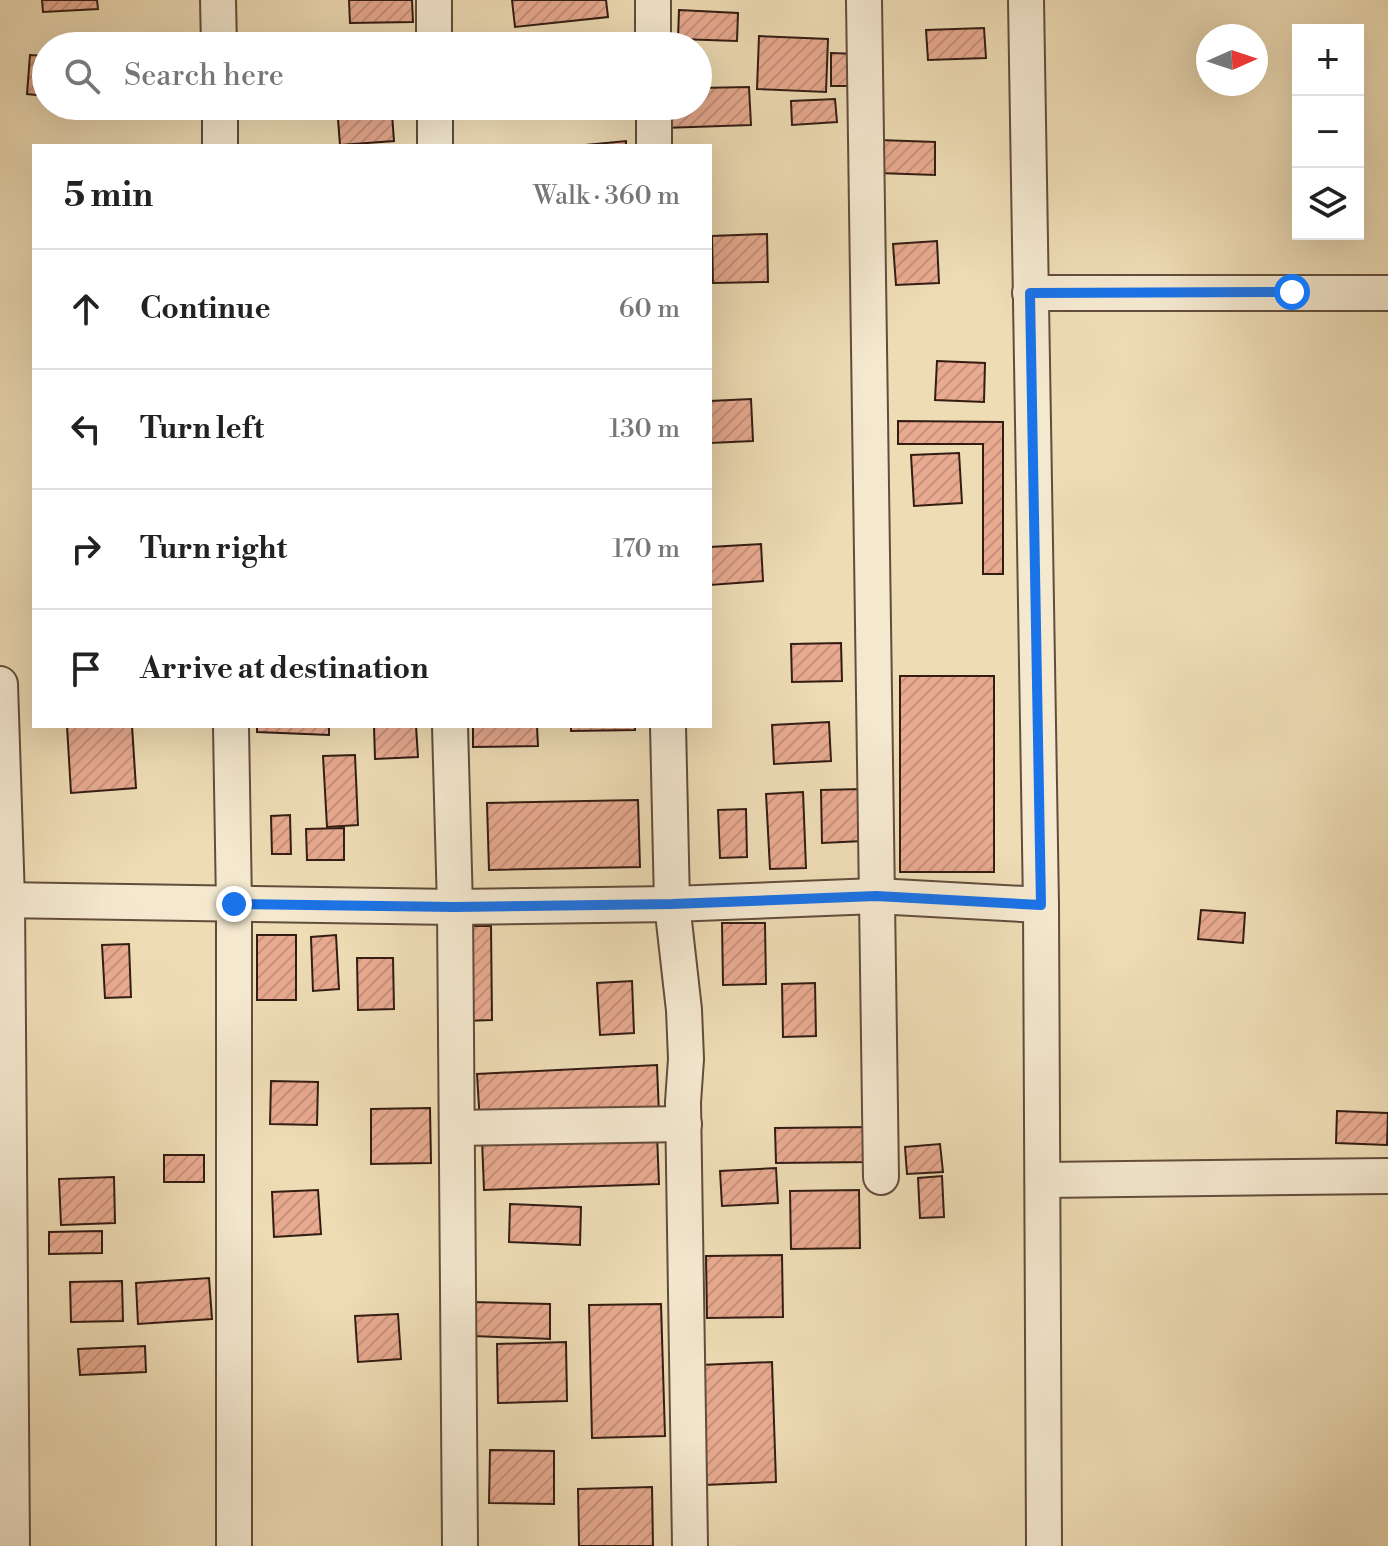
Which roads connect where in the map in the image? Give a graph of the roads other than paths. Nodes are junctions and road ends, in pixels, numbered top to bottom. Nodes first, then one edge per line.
1 (218, 0) edge
2 (434, 0) edge
3 (653, 0) edge
4 (864, 0) edge
5 (1026, 0) edge
6 (219, 32) edge
7 (434, 32) edge
8 (653, 32) edge
9 (220, 120) edge
10 (435, 120) edge
11 (654, 120) edge
12 (220, 144) edge
13 (435, 144) edge
14 (654, 144) edge
15 (1030, 293) junction
16 (1388, 293) edge
17 (0, 684) edge
18 (231, 728) edge
19 (450, 728) edge
20 (668, 728) edge
21 (876, 896) junction
22 (4, 900) edge
23 (234, 904) junction
24 (672, 904) junction
25 (1041, 905) junction
26 (455, 907) junction
27 (684, 1124) junction
28 (457, 1128) junction
29 (1388, 1176) edge
30 (881, 1177) dead end
31 (1043, 1180) junction
32 (12, 1546) edge
33 (234, 1546) edge
34 (460, 1546) edge
35 (690, 1546) edge
36 (1044, 1546) edge

1 - 6 street
2 - 7 street
3 - 8 street
4 - 21 street
5 - 15 street
9 - 12 street
10 - 13 street
11 - 14 street
15 - 16 street
15 - 25 street
17 - 22 street
18 - 23 street
19 - 26 street
20 - 24 street
21 - 24 street
21 - 25 street
21 - 30 street
22 - 23 street
22 - 32 street
23 - 26 street
23 - 33 street
24 - 26 street
24 - 27 street
25 - 31 street
26 - 28 street
27 - 28 street
27 - 35 street
28 - 34 street
29 - 31 street
31 - 36 street

